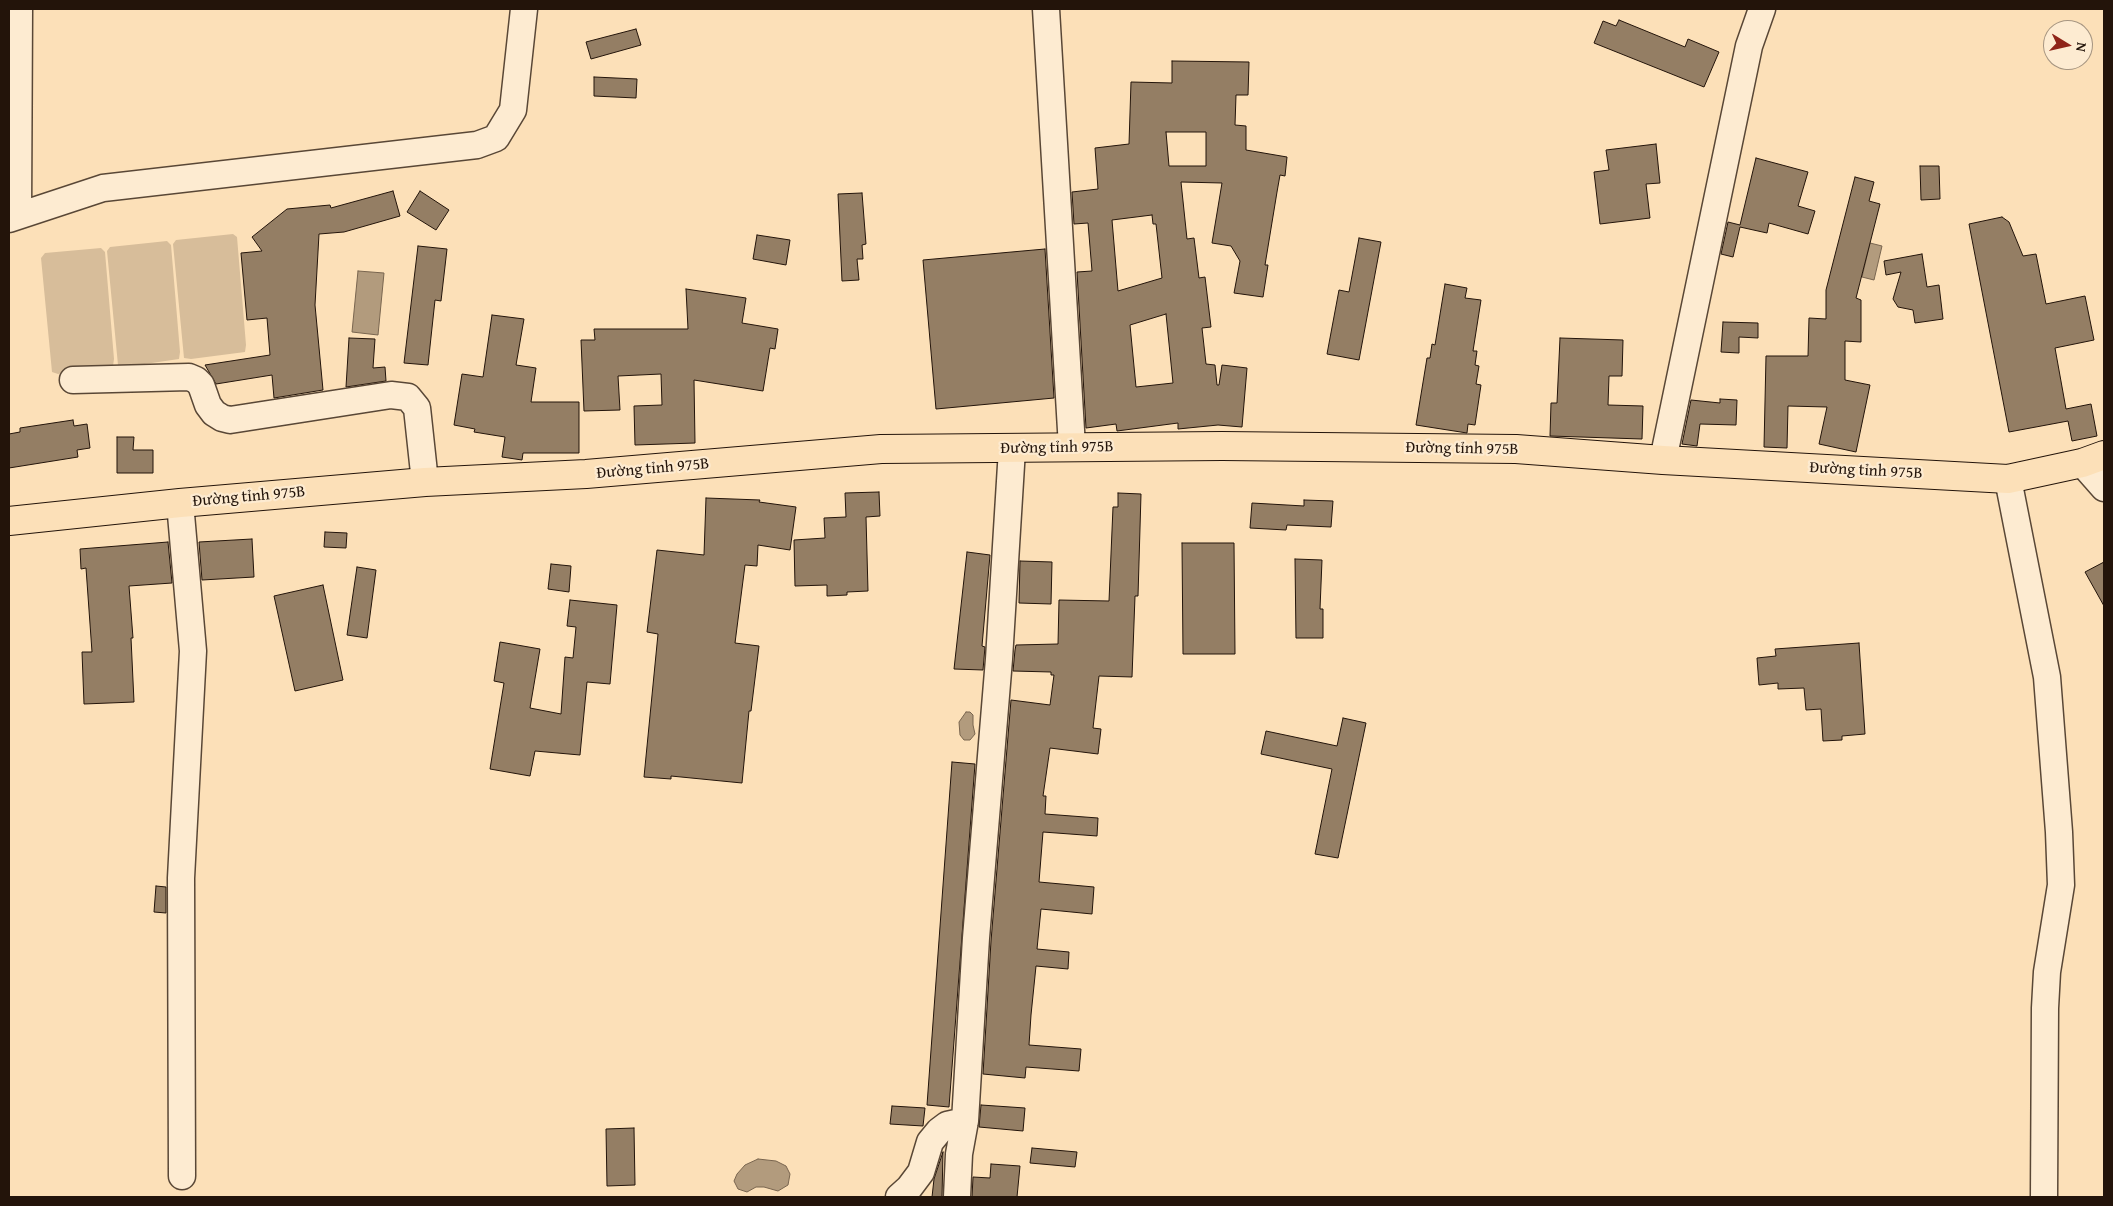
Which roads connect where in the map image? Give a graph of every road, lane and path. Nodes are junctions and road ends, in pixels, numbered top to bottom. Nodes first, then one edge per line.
1 (19, 9) edge
2 (524, 9) edge
3 (1046, 9) edge
4 (1762, 9) edge
5 (13, 218) edge
6 (73, 380) dead end
7 (1072, 447) junction
8 (1012, 449) junction
9 (2093, 459) edge
10 (1663, 460) junction
11 (2008, 479) junction
12 (425, 482) junction
13 (2104, 488) edge
14 (180, 503) junction
15 (9, 521) edge
16 (964, 1121) junction
17 (182, 1176) dead end
18 (899, 1197) edge
19 (957, 1197) edge
20 (2044, 1197) edge

1 - 5 street
2 - 5 street
3 - 7 street
4 - 10 street
6 - 12 street
7 - 8 main road, Đường tỉnh 975B
7 - 10 main road, Đường tỉnh 975B
8 - 12 main road, Đường tỉnh 975B
8 - 16 street
9 - 11 main road, Đường tỉnh 975B
9 - 13 street
10 - 11 main road, Đường tỉnh 975B
11 - 20 street
12 - 14 main road, Đường tỉnh 975B
14 - 15 main road, Đường tỉnh 975B
14 - 17 street
16 - 18 street
16 - 19 street

